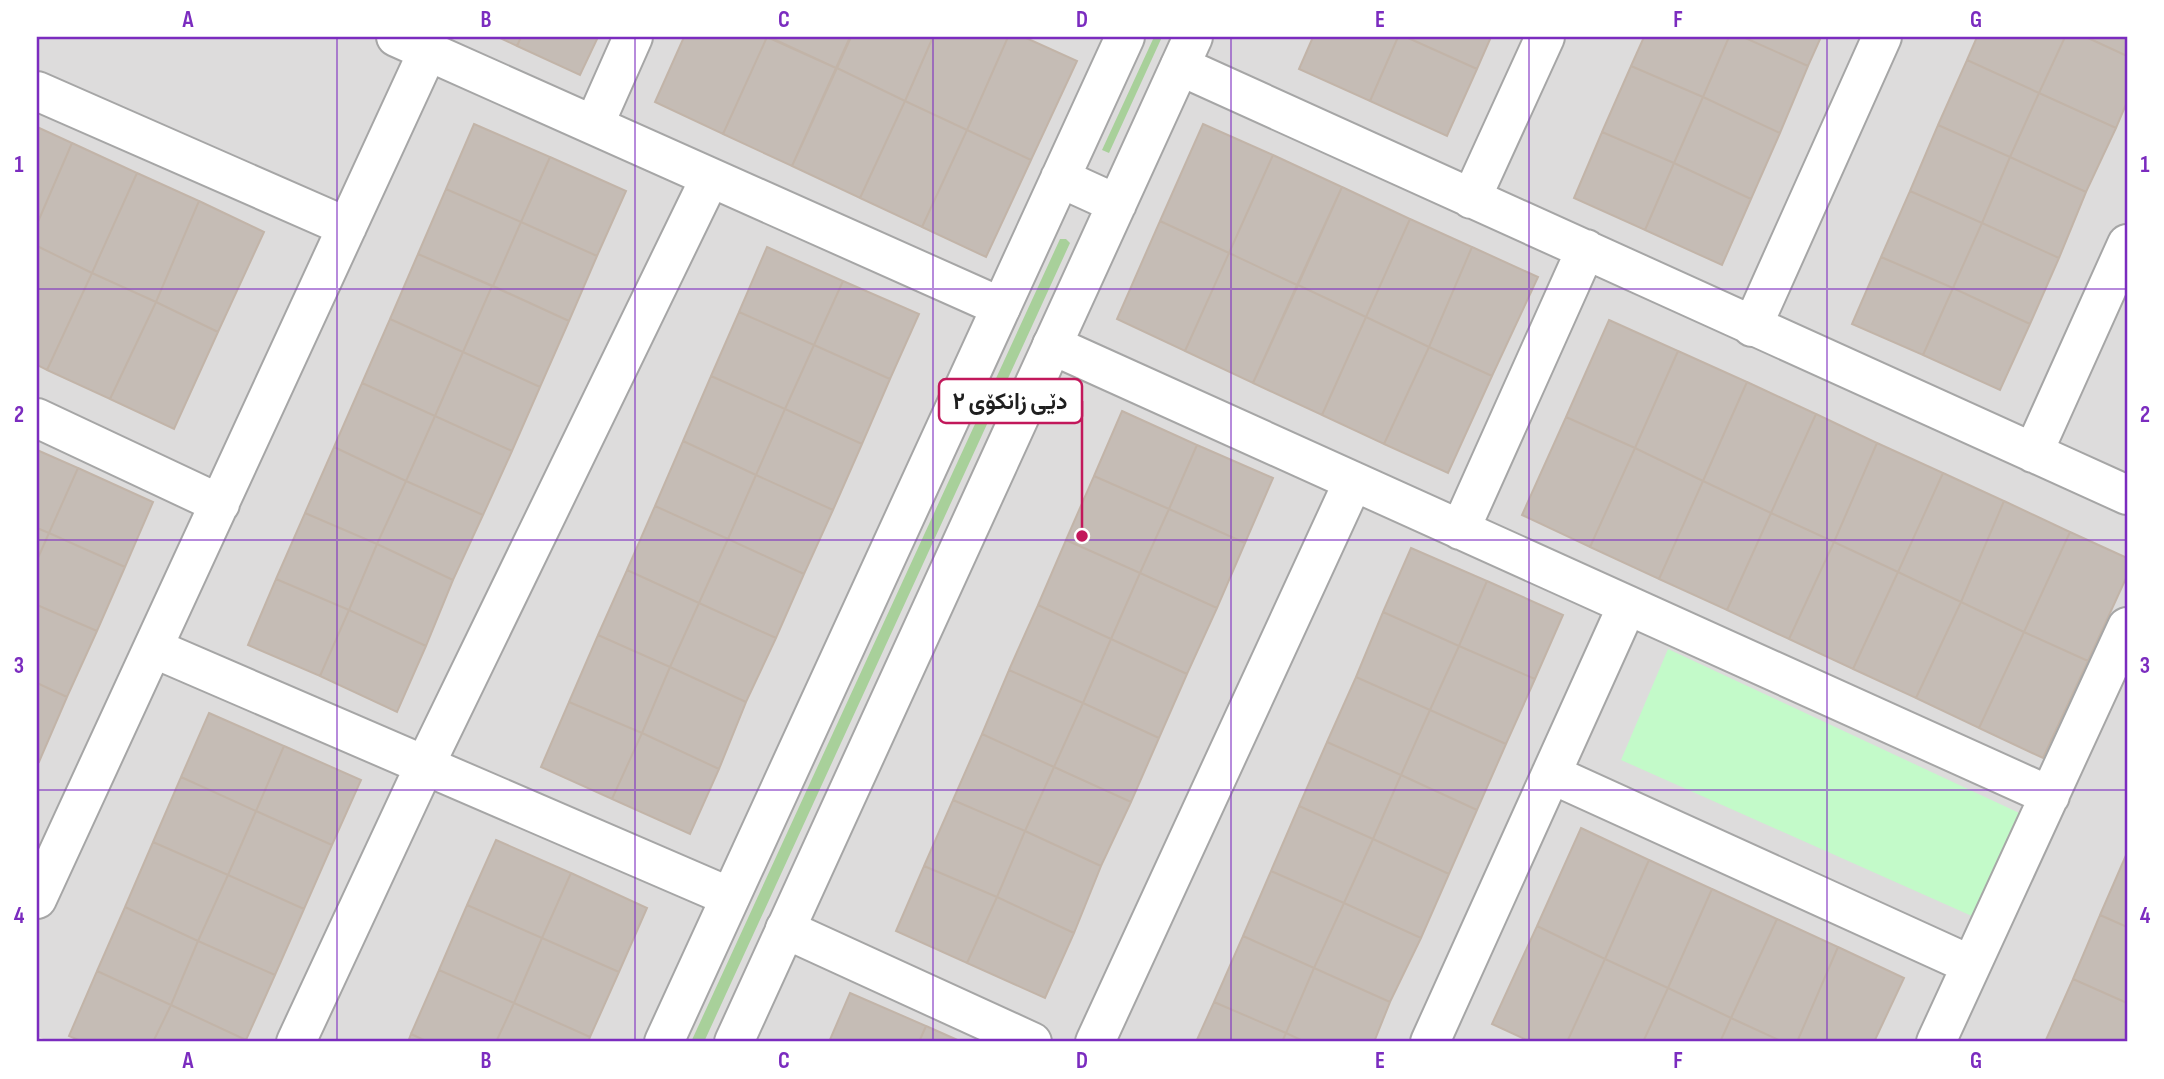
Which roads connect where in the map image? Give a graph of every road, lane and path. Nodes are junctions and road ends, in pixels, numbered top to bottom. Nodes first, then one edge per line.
1 (633, 37) edge
2 (1125, 37) edge
3 (1545, 37) edge
4 (1882, 37) edge
5 (412, 44) edge
6 (1187, 52) edge
7 (37, 91) edge
8 (594, 125) junction
9 (710, 178) junction
10 (1060, 178) junction
11 (1471, 199) junction
12 (1117, 204) junction
13 (347, 227) junction
14 (2127, 244) edge
15 (1586, 249) junction
16 (1001, 307) junction
17 (1752, 327) junction
18 (1052, 345) junction
19 (37, 418) edge
20 (2033, 453) junction
21 (1353, 482) junction
22 (2127, 495) edge
23 (220, 504) junction
24 (1460, 530) junction
25 (1627, 606) junction
26 (2127, 627) edge
27 (153, 648) junction
28 (425, 765) junction
29 (1551, 774) junction
30 (2050, 796) junction
31 (730, 897) junction
32 (37, 899) edge
33 (785, 929) junction
34 (1971, 965) junction
35 (296, 1042) edge
36 (664, 1042) edge
37 (734, 1042) edge
38 (1032, 1042) edge
39 (1095, 1042) edge
40 (1430, 1042) edge
41 (1936, 1042) edge

1 - 8 street
2 - 10 street
3 - 11 street
4 - 17 street
5 - 8 street
5 - 13 street
6 - 11 street
6 - 12 street
7 - 13 street
8 - 9 street
9 - 16 street
9 - 28 street
10 - 12 street
10 - 16 street
11 - 15 street
12 - 18 street
13 - 23 street
14 - 20 street
15 - 17 street
15 - 24 street
16 - 31 street
17 - 20 street
18 - 21 street
18 - 33 street
19 - 23 street
20 - 22 street
21 - 24 street
21 - 39 street
23 - 27 street
24 - 25 street
25 - 29 street
25 - 30 street
26 - 30 street
27 - 28 street
27 - 32 street
28 - 31 street
28 - 35 street
29 - 34 street
29 - 40 street
30 - 34 street
31 - 36 street
33 - 37 street
33 - 38 street
34 - 41 street

